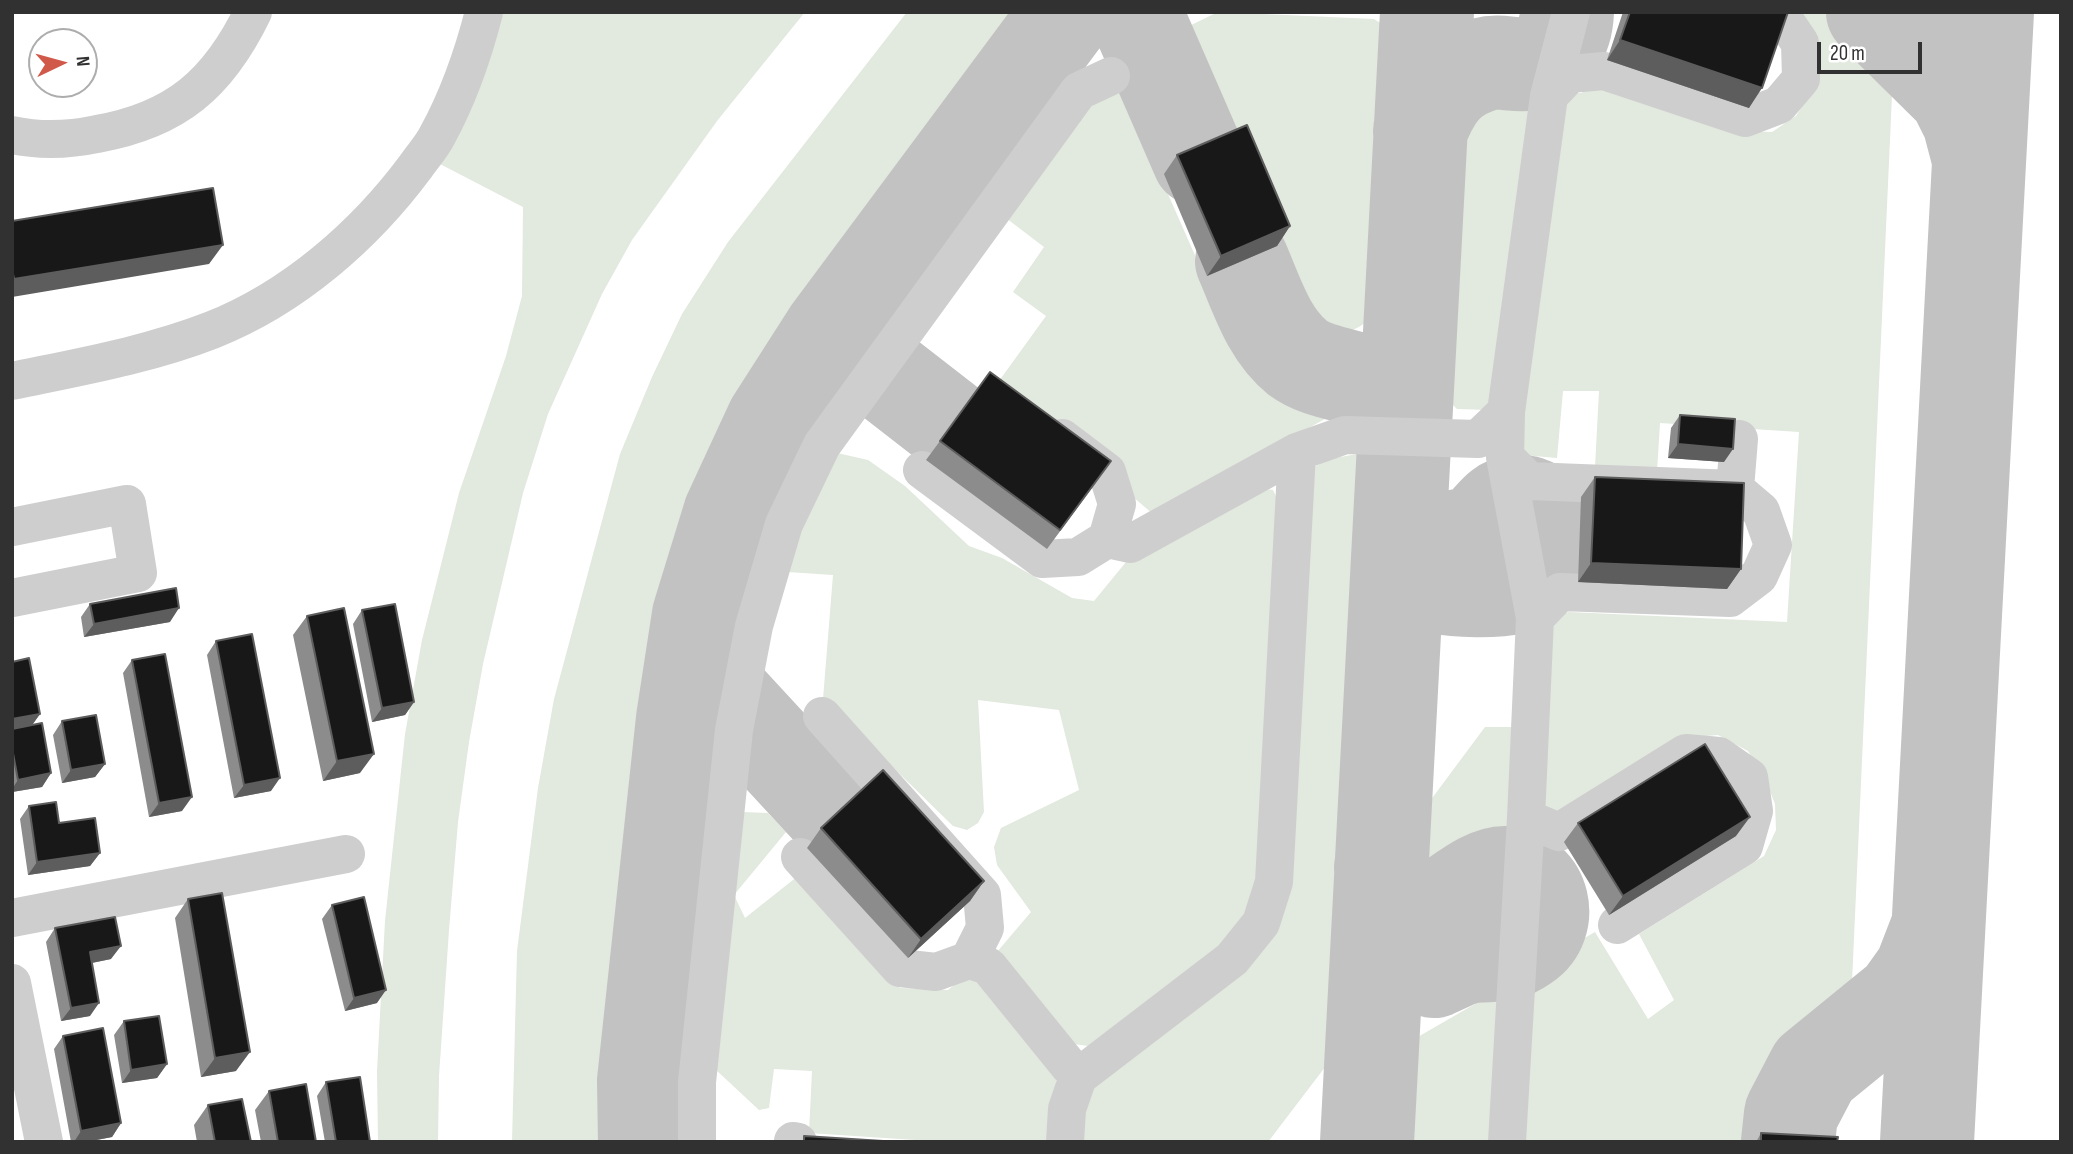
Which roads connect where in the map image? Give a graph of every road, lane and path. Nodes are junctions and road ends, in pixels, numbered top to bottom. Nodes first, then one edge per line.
1 (254, 12) edge
2 (272, 12) edge
3 (484, 12) edge
4 (1571, 12) edge
5 (1772, 12) edge
6 (1111, 76) dead end
7 (211, 78) junction
8 (1549, 96) junction
9 (12, 135) edge
10 (12, 381) edge
11 (1506, 412) junction
12 (1031, 415) edge
13 (1739, 439) dead end
14 (1297, 452) junction
15 (1506, 457) junction
16 (922, 470) dead end
17 (1735, 489) junction
18 (12, 527) edge
19 (1107, 539) junction
20 (12, 598) edge
21 (1535, 618) junction
22 (822, 716) dead end
23 (1526, 818) junction
24 (346, 854) dead end
25 (800, 857) dead end
26 (12, 918) edge
27 (1617, 925) dead end
28 (969, 960) junction
29 (12, 983) edge
30 (1078, 1077) junction
31 (44, 1142) edge
32 (697, 1142) edge
33 (1065, 1142) edge
34 (1507, 1142) edge

1 - 7 lane
2 - 7 lane
3 - 10 lane
4 - 8 lane
5 - 8 lane
6 - 32 lane
7 - 9 lane
8 - 11 lane
11 - 14 lane
11 - 15 lane
12 - 19 lane
13 - 17 lane
14 - 19 lane
14 - 30 lane
15 - 17 lane
15 - 21 lane
16 - 19 lane
17 - 21 lane
18 - 20 lane
21 - 23 lane
22 - 28 lane
23 - 27 lane
23 - 34 lane
24 - 26 lane
25 - 28 lane
28 - 30 lane
29 - 31 lane
30 - 33 lane

